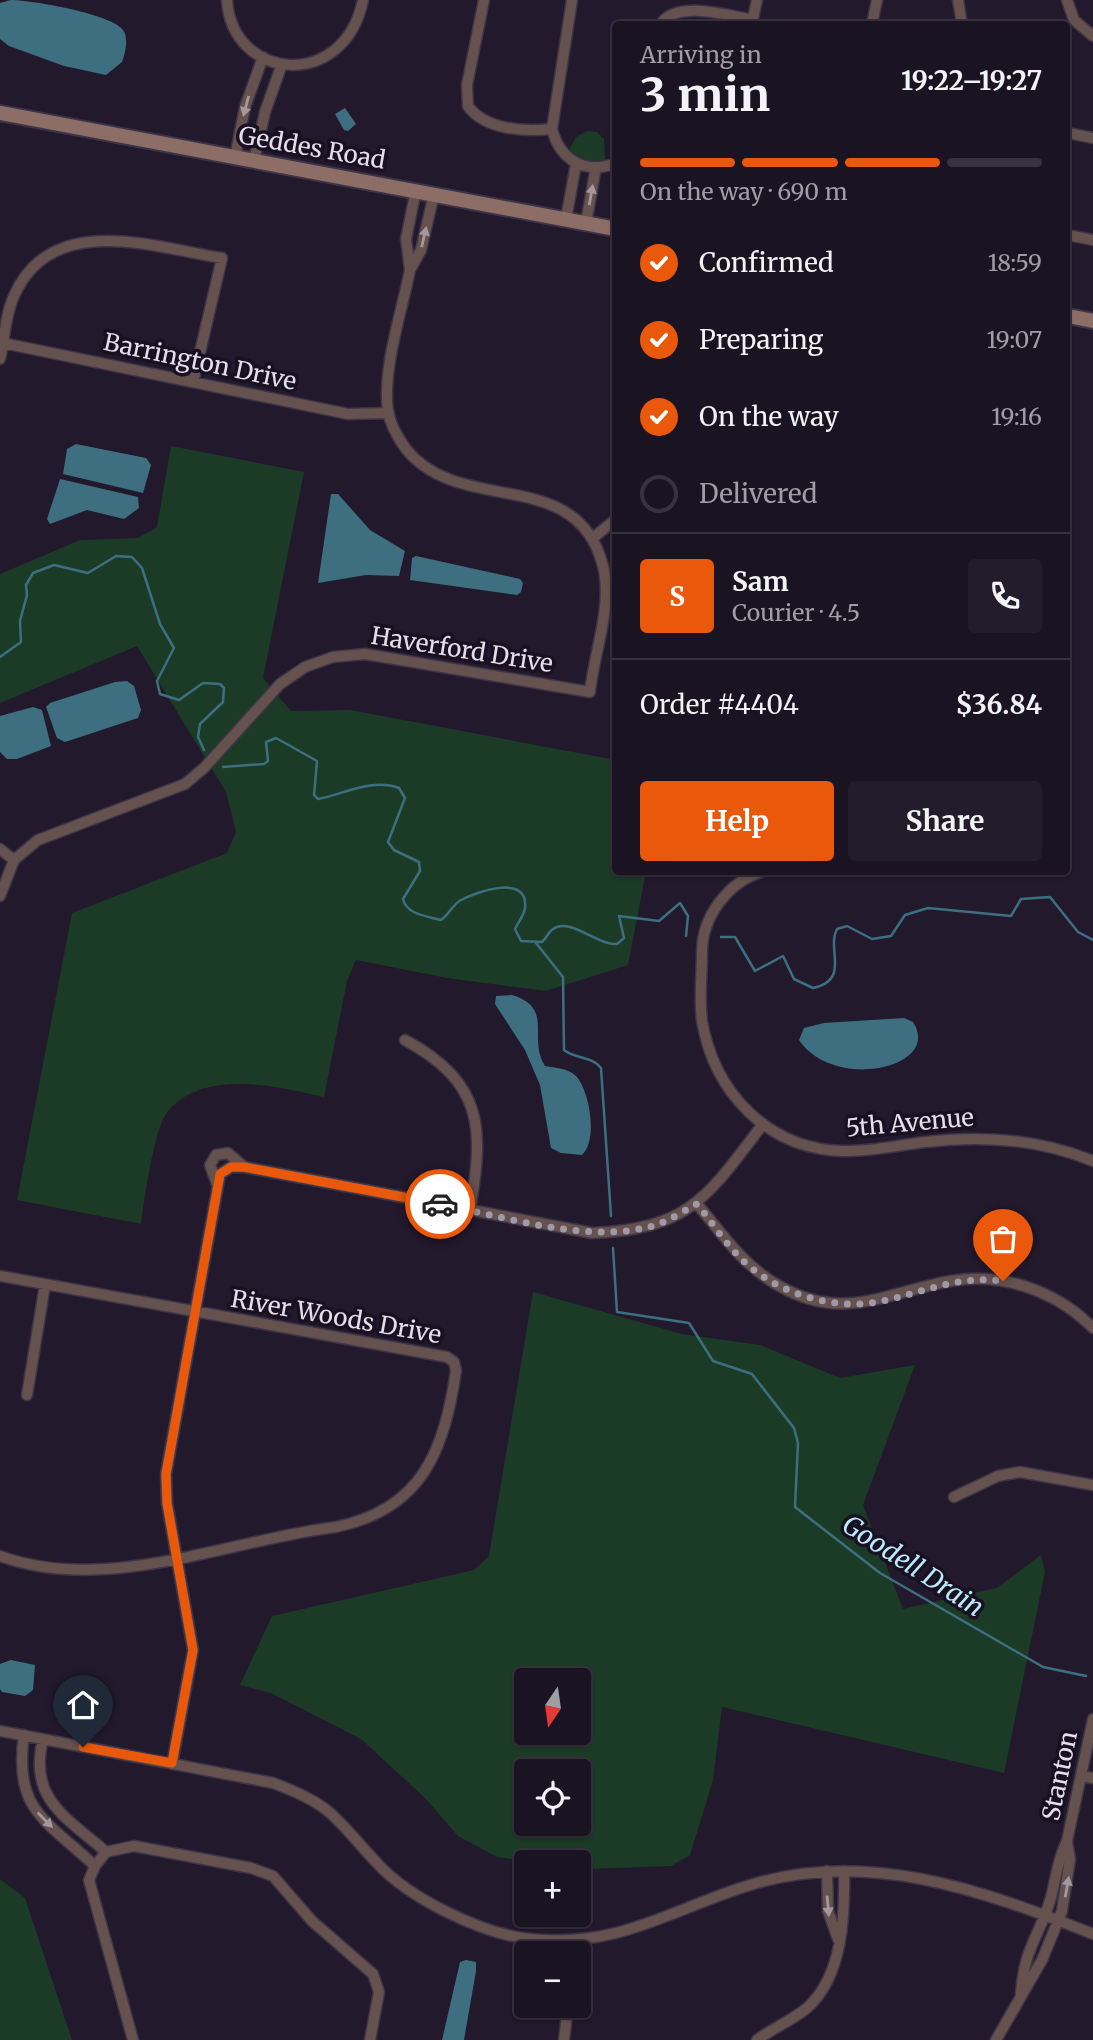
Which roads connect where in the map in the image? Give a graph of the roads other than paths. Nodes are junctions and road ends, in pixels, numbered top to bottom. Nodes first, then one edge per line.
1 (227, 0) edge
2 (363, 0) edge
3 (484, 0) edge
4 (572, 0) edge
5 (757, 0) edge
6 (877, 0) edge
7 (958, 0) edge
8 (1067, 0) edge
9 (664, 21) edge
10 (747, 21) edge
11 (752, 21) edge
12 (873, 21) edge
13 (962, 21) edge
14 (1093, 36) edge
15 (262, 57) junction
16 (278, 63) junction
17 (0, 114) edge
18 (552, 129) junction
19 (1070, 133) edge
20 (1093, 138) edge
21 (235, 157) junction
22 (254, 161) junction
23 (576, 164) junction
24 (612, 164) edge
25 (592, 167) junction
26 (416, 190) junction
27 (434, 194) junction
28 (566, 219) junction
29 (586, 223) junction
30 (612, 228) edge
31 (1070, 235) edge
32 (1093, 240) edge
33 (410, 270) junction
34 (1070, 316) edge
35 (1093, 321) edge
36 (3, 343) junction
37 (0, 359) edge
38 (193, 382) junction
39 (389, 413) junction
40 (612, 522) edge
41 (593, 538) junction
42 (0, 849) edge
43 (14, 860) junction
44 (742, 875) edge
45 (0, 896) edge
46 (405, 1040) dead end
47 (763, 1124) junction
48 (1093, 1161) edge
49 (244, 1167) junction
50 (217, 1186) junction
51 (697, 1204) junction
52 (470, 1210) junction
53 (0, 1276) edge
54 (45, 1285) junction
55 (194, 1313) junction
56 (1093, 1328) edge
57 (27, 1395) dead end
58 (1093, 1485) edge
59 (954, 1497) dead end
60 (0, 1556) edge
61 (178, 1557) junction
62 (1093, 1719) edge
63 (0, 1731) edge
64 (24, 1735) junction
65 (43, 1739) junction
66 (172, 1763) junction
67 (1088, 1777) edge
68 (40, 1782) junction
69 (23, 1787) junction
70 (84, 1833) junction
71 (1067, 1841) junction
72 (74, 1846) junction
73 (106, 1852) junction
74 (95, 1866) junction
75 (827, 1871) junction
76 (844, 1871) junction
77 (1043, 1916) junction
78 (1057, 1922) junction
79 (1093, 1934) edge
80 (838, 1939) junction
81 (569, 1940) joint
82 (1021, 1994) junction
83 (567, 2018) edge
84 (133, 2040) edge
85 (370, 2040) edge
86 (564, 2040) edge
87 (757, 2040) edge
88 (996, 2040) edge

1 - 15 street
2 - 16 street
3 - 18 street
4 - 18 street
5 - 11 street
6 - 12 street
7 - 13 street
8 - 14 street
9 - 10 street
15 - 16 street
15 -> 21 street
16 - 22 street
17 - 21 main road, Geddes Road
18 - 23 street
19 - 20 street
21 - 22 main road, Geddes Road
22 - 26 main road, Geddes Road
23 - 25 street
23 - 28 street
24 - 25 street
29 -> 25 street
26 - 27 main road, Geddes Road
26 - 33 street
27 - 28 main road, Geddes Road
33 -> 27 street
28 - 29 main road, Geddes Road
29 - 30 main road, Geddes Road
31 - 32 street
33 - 39 street
34 - 35 main road
36 - 37 street
36 - 38 street, Barrington Drive
36 - 38 street
38 - 39 street, Barrington Drive
39 - 41 street
40 - 41 street
41 - 43 street, Haverford Drive
42 - 43 street
43 - 45 street
44 - 47 street, 5th Avenue
46 - 52 street
47 - 48 street, 5th Avenue
47 - 51 street
49 - 50 street
49 - 50 street
49 - 52 street
50 - 55 street
51 - 52 street
51 - 56 street
53 - 54 street, River Woods Drive
54 - 55 street, River Woods Drive
54 - 57 street
55 - 61 street
55 - 61 street, River Woods Drive
58 - 59 street
60 - 61 street
61 - 66 street
62 - 67 street, Stanton
63 - 64 street
64 - 65 street
64 - 69 street
65 - 66 street
65 - 68 street
66 - 81 street
67 - 71 street, Stanton
68 - 69 street
68 - 70 street
69 -> 72 street
70 - 72 street
70 - 73 street
71 - 77 street
78 -> 71 street
72 - 74 street
73 - 74 street
73 - 85 street
74 - 84 street
75 - 76 street
75 -> 80 street
75 - 81 street
76 - 77 street
76 - 80 street
77 - 78 street
77 - 82 street
78 - 79 street
78 - 82 street
80 - 87 street
82 - 88 street
83 - 86 street

